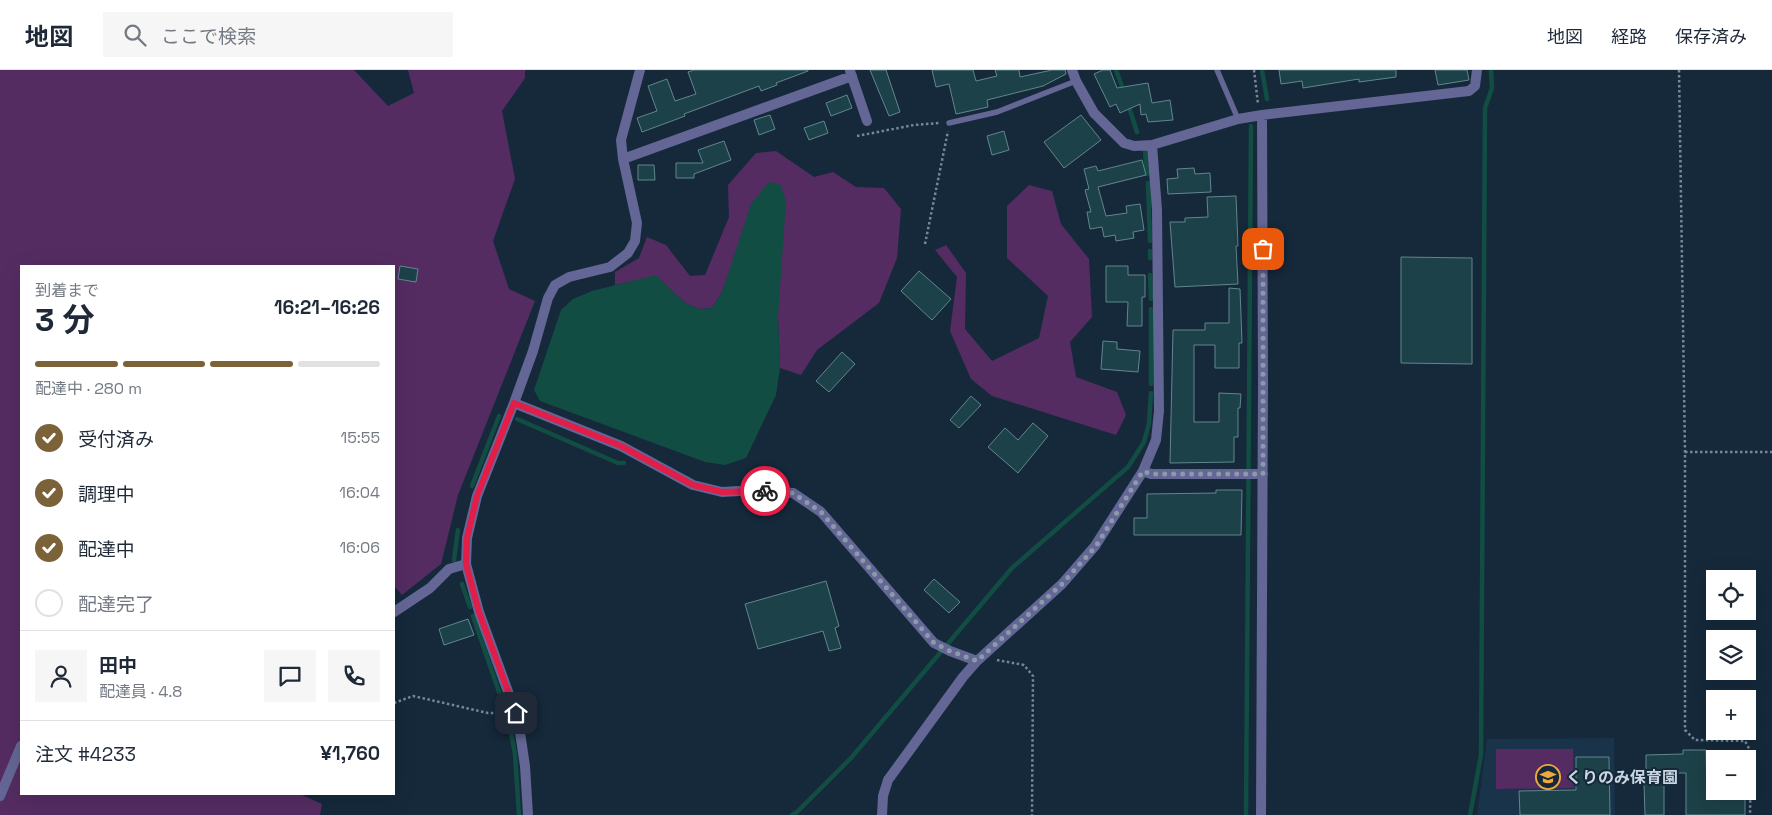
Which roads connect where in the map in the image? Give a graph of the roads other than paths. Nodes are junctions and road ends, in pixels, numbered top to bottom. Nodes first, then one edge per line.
1 (641, 70) edge
2 (1072, 70) edge
3 (1218, 70) edge
4 (1477, 70) edge
5 (851, 73) edge
6 (1076, 80) junction
7 (1262, 115) junction
8 (1238, 119) junction
9 (867, 121) dead end
10 (949, 123) road end
11 (1152, 145) junction
12 (623, 159) junction
13 (514, 403) junction
14 (1143, 471) junction
15 (1263, 474) junction
16 (466, 564) junction
17 (395, 611) edge
18 (977, 661) junction
19 (20, 748) edge
20 (0, 796) edge
21 (528, 815) edge
22 (882, 815) edge
23 (1261, 815) edge

1 - 12 street
2 - 6 street
3 - 8 lane
4 - 7 street
5 - 9 street
5 - 12 street
6 - 10 lane
6 - 11 street
7 - 8 street
7 - 15 street
8 - 11 street
11 - 14 street
12 - 13 street
13 - 16 street
13 - 18 street
14 - 15 street
14 - 18 street
15 - 23 street
16 - 17 street
16 - 21 street
18 - 22 street
19 - 20 street

